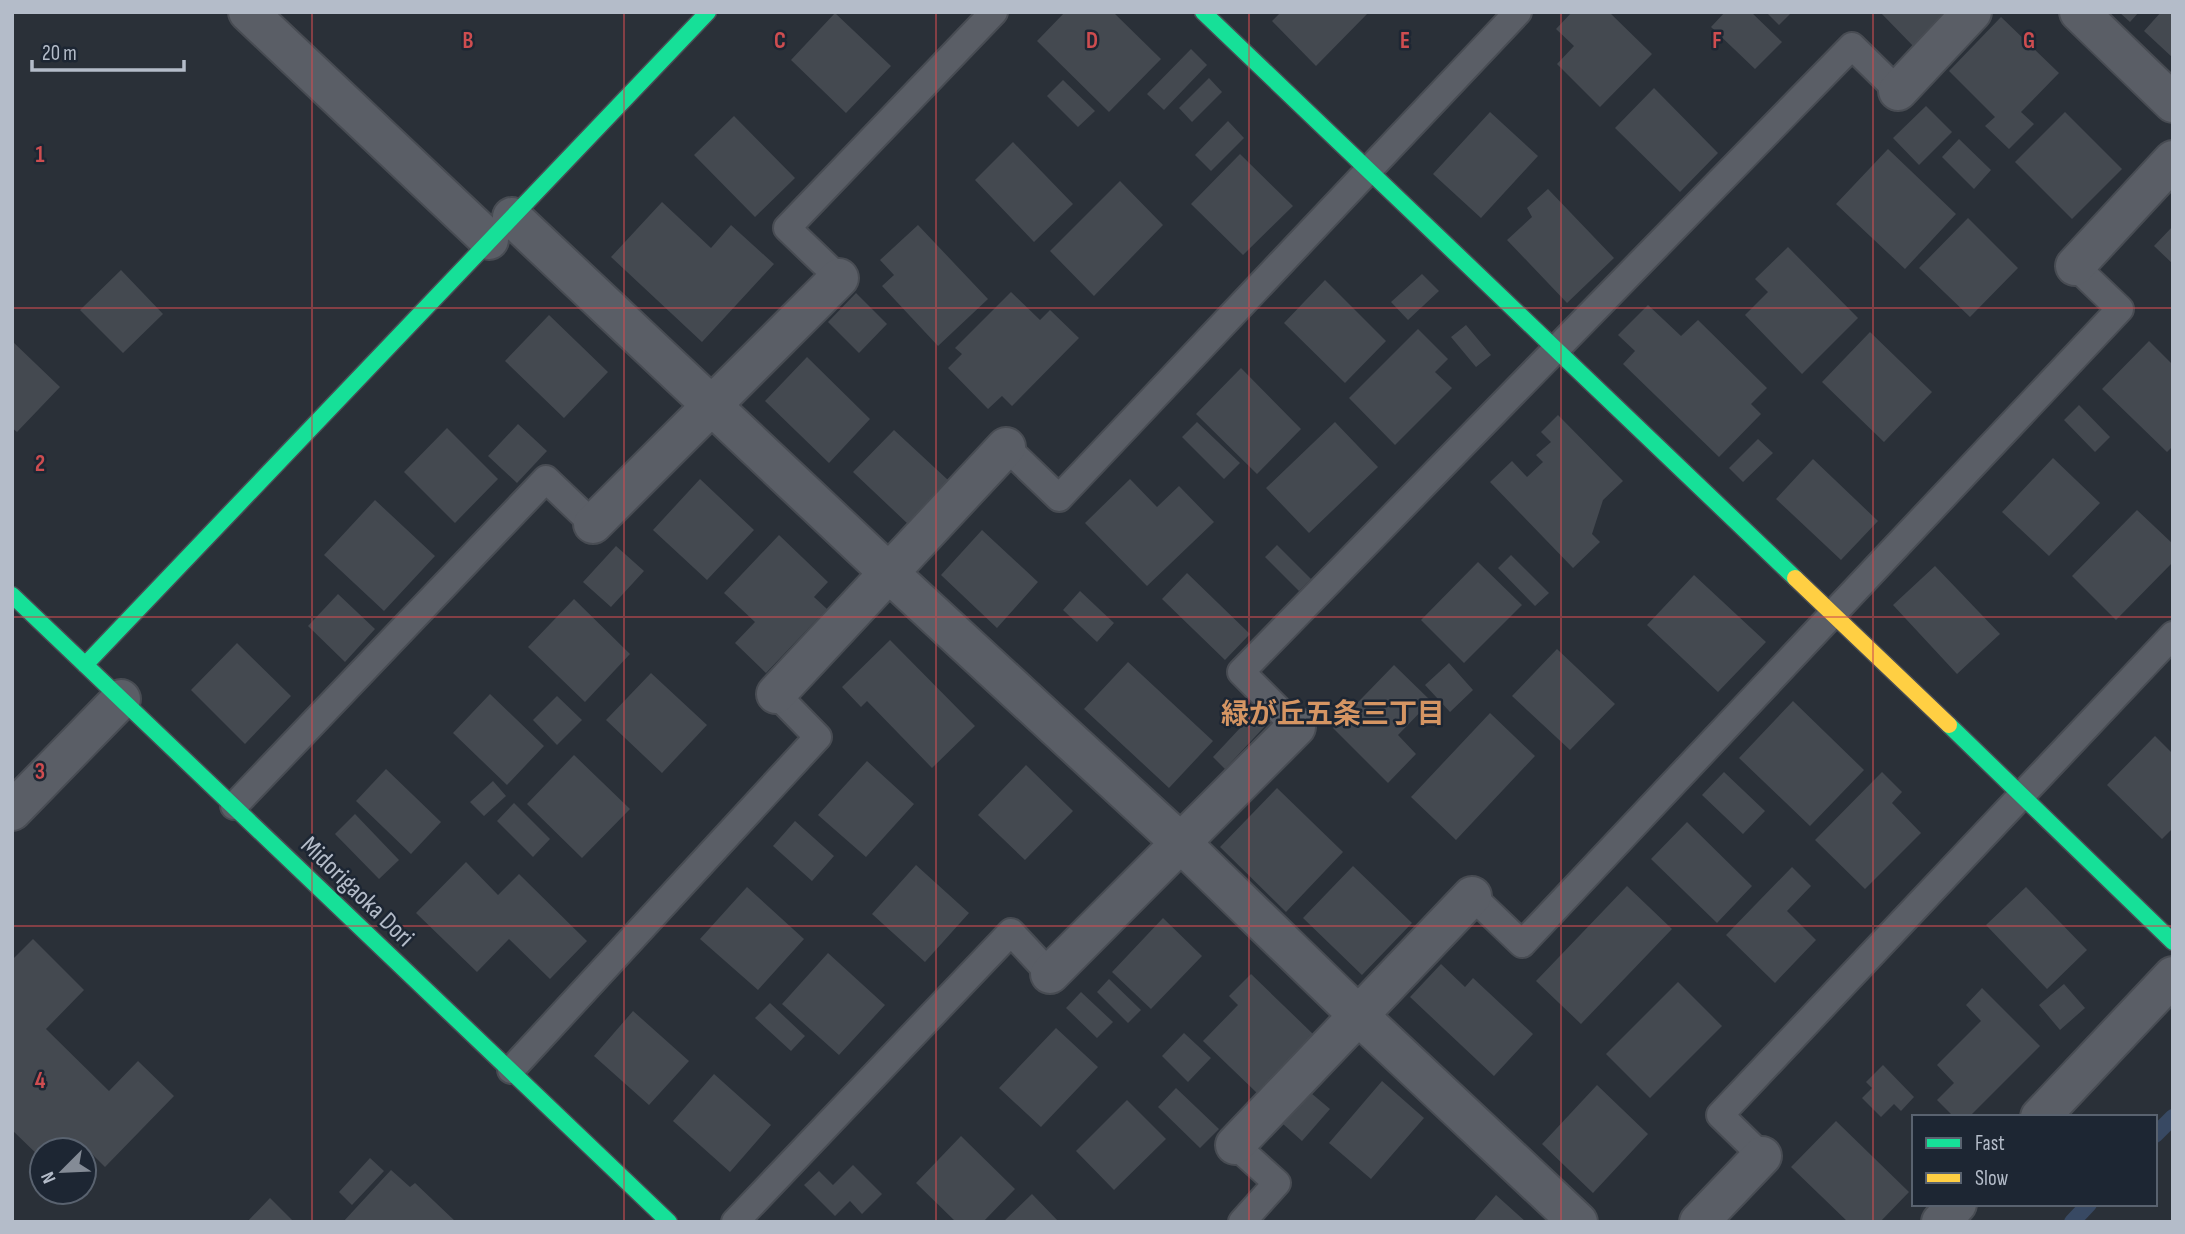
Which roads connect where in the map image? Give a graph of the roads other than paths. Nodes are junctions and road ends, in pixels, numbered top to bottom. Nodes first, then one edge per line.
1 (248, 12) edge
2 (708, 12) edge
3 (994, 12) edge
4 (1203, 12) edge
5 (1518, 12) edge
6 (1972, 12) edge
7 (2079, 12) edge
8 (1898, 91) joint
9 (2173, 103) edge
10 (2173, 160) edge
11 (1369, 169) junction
12 (500, 229) junction
13 (2075, 266) joint
14 (839, 278) joint
15 (1556, 349) junction
16 (712, 406) junction
17 (1006, 447) joint
18 (593, 524) joint
19 (889, 573) junction
20 (12, 595) edge
21 (1833, 615) junction
22 (2173, 635) edge
23 (85, 664) junction
24 (776, 694) joint
25 (121, 699) junction
26 (1296, 727) joint
27 (2022, 795) junction
28 (234, 806) junction
29 (12, 811) edge
30 (1181, 843) junction
31 (1472, 896) joint
32 (2173, 942) edge
33 (1051, 974) joint
34 (2173, 976) edge
35 (1358, 1015) junction
36 (511, 1070) junction
37 (2042, 1115) edge
38 (1235, 1145) joint
39 (1762, 1156) joint
40 (1955, 1206) edge
41 (670, 1222) edge
42 (735, 1222) edge
43 (1242, 1222) edge
44 (1578, 1222) edge
45 (1699, 1222) edge
46 (1941, 1222) edge

1 - 12 street
2 - 12 street
3 - 14 lane
4 - 11 street
5 - 11 lane
6 - 8 street
7 - 9 street
8 - 15 lane
10 - 13 street
11 - 15 street
11 - 17 lane
12 - 16 street
12 - 23 street
13 - 21 lane
14 - 16 street
15 - 21 street
15 - 26 lane
16 - 18 street
16 - 19 street
17 - 19 street
18 - 28 lane
19 - 24 street
19 - 30 street
20 - 23 street, Midorigaoka Dori
21 - 27 street
21 - 31 lane
22 - 27 lane
23 - 25 street, Midorigaoka Dori
24 - 36 lane
25 - 28 street, Midorigaoka Dori
25 - 29 street
26 - 30 street
27 - 32 street
27 - 39 lane
28 - 36 street, Midorigaoka Dori
30 - 33 street
30 - 35 street
31 - 35 street
33 - 42 lane
34 - 37 street
35 - 38 street
35 - 44 street
36 - 41 street, Midorigaoka Dori
38 - 43 lane
39 - 45 street
40 - 46 street

